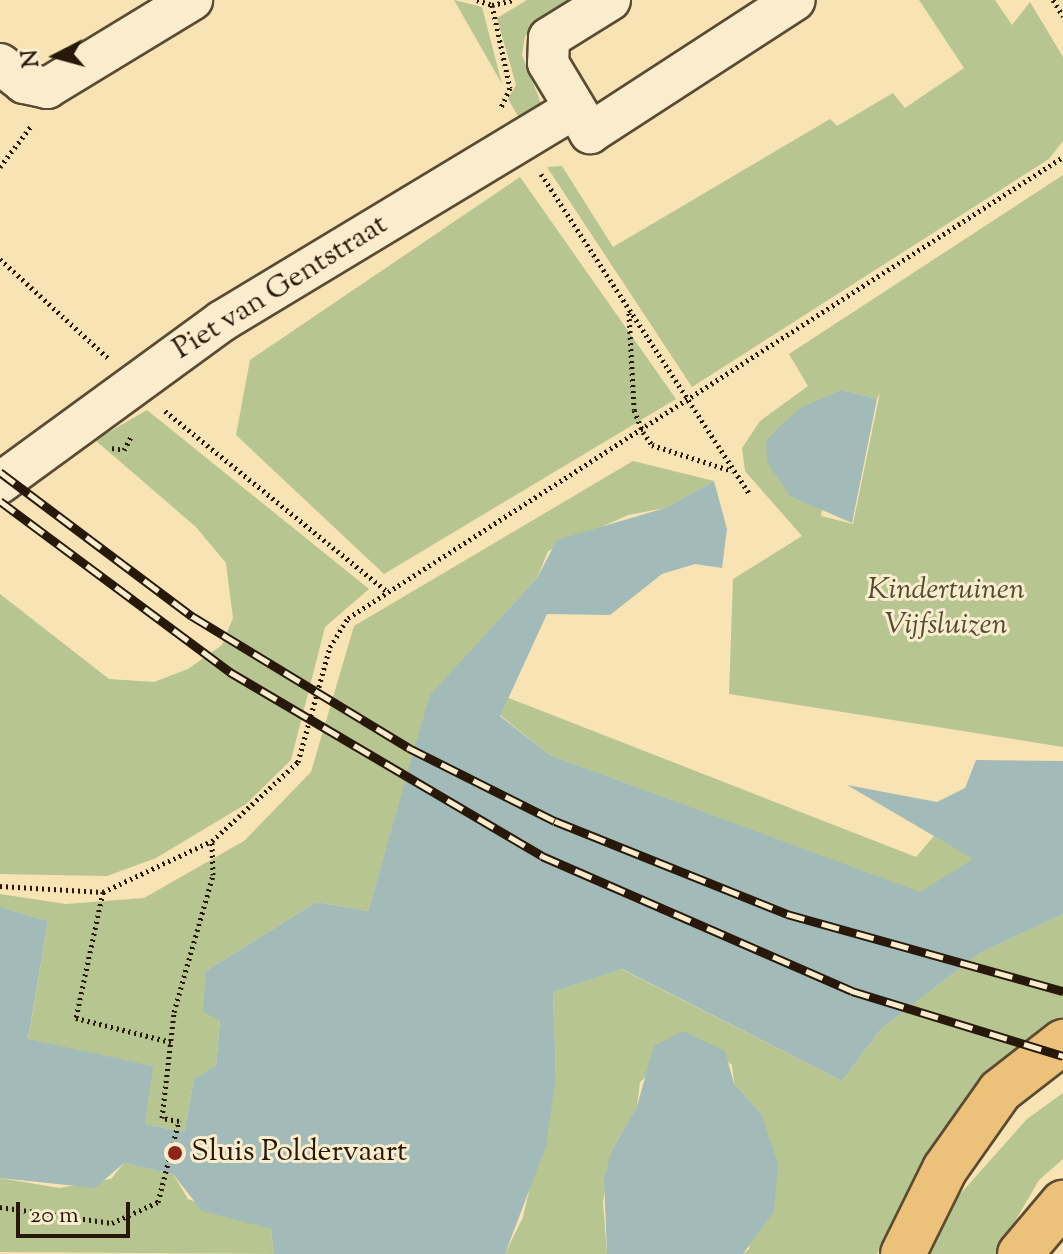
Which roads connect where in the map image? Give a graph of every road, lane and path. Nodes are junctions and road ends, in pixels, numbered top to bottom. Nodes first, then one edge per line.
1 (192, 0) edge
2 (477, 0) edge
3 (514, 0) edge
4 (610, 0) edge
5 (795, 0) edge
6 (1053, 0) edge
7 (492, 5) junction
8 (1063, 16) edge
9 (0, 64) edge
10 (47, 88) junction
11 (573, 109) junction
12 (520, 142) junction
13 (1063, 157) edge
14 (0, 167) edge
15 (0, 259) edge
16 (629, 312) junction
17 (133, 382) junction
18 (690, 402) junction
19 (643, 432) junction
20 (734, 472) junction
21 (0, 483) edge
22 (750, 495) dead end
23 (388, 592) junction
24 (212, 841) junction
25 (0, 886) edge
26 (103, 892) junction
27 (171, 1042) junction
28 (1063, 1042) edge
29 (1063, 1203) edge
30 (0, 1207) edge
31 (903, 1254) edge
32 (1020, 1254) edge

1 - 10 street
2 - 7 path
3 - 7 path
4 - 11 street
5 - 11 street
6 - 8 path
7 - 12 path
9 - 10 street
10 - 14 path
11 - 12 street, Piet van Gentstraat
12 - 16 path
12 - 17 street, Piet van Gentstraat
13 - 18 path
15 - 17 path
16 - 18 path
16 - 19 path
17 - 21 street, Piet van Gentstraat
17 - 23 path
18 - 19 path
18 - 20 path
19 - 20 path
19 - 23 path
20 - 22 path
23 - 24 path
24 - 26 path
24 - 27 path
25 - 26 path
26 - 27 path
27 - 30 path
28 - 31 highway
29 - 32 highway

